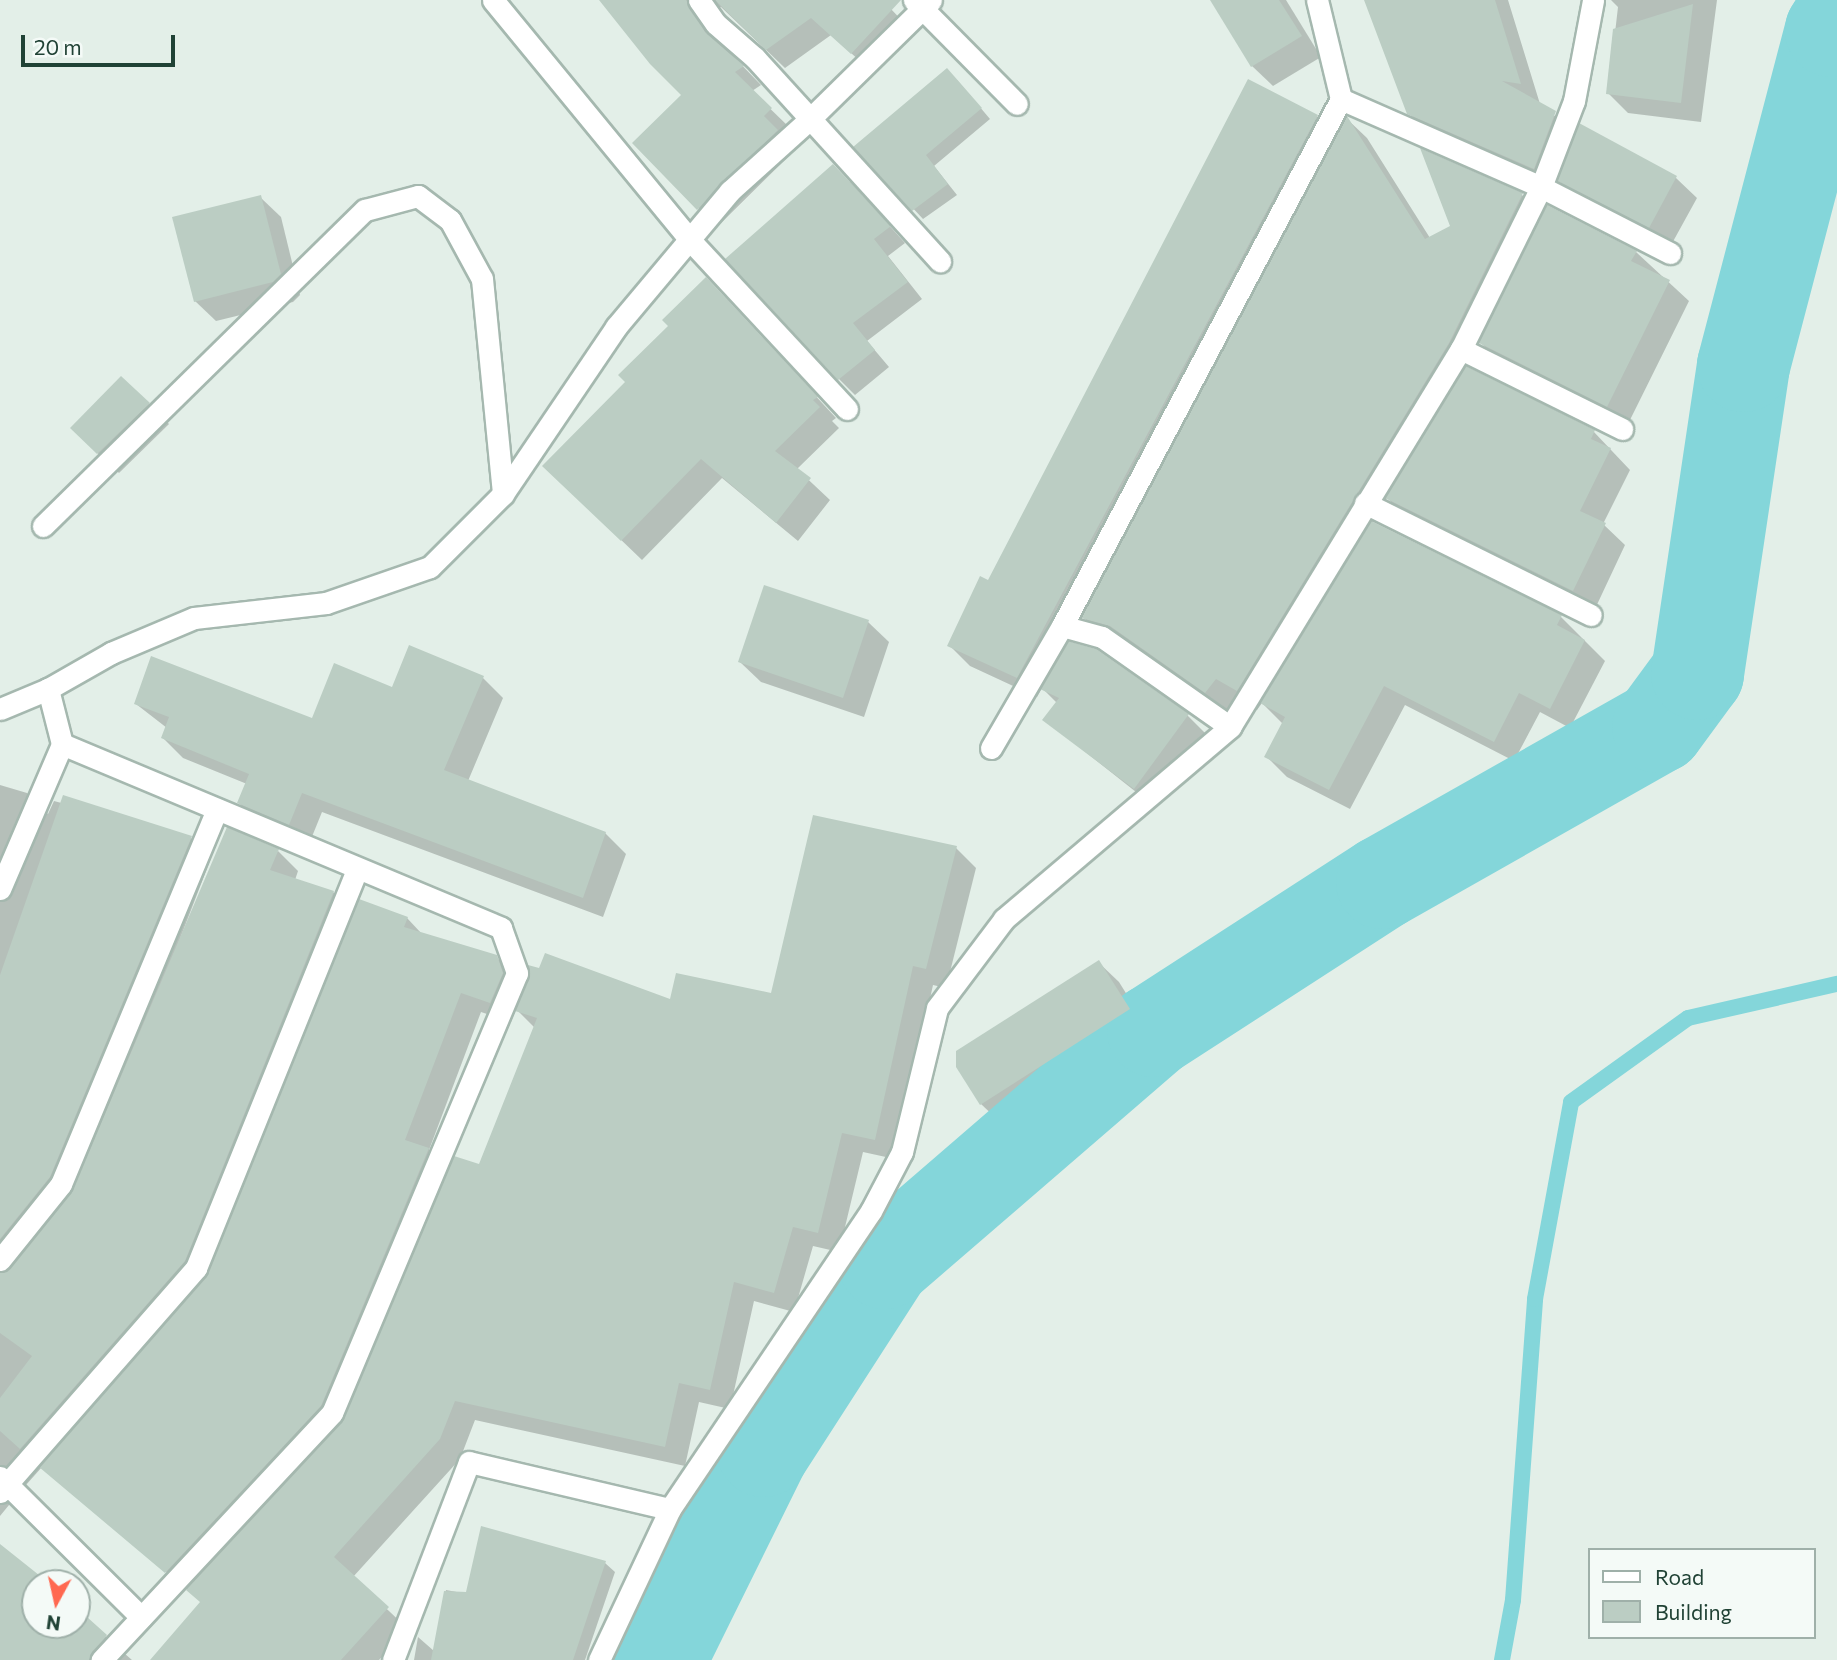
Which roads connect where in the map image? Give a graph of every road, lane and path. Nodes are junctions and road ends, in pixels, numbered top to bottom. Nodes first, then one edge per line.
1 (493, 0) edge
2 (699, 0) edge
3 (1317, 0) edge
4 (1593, 0) edge
5 (922, 3) edge
6 (1341, 99) junction
7 (1017, 104) dead end
8 (811, 118) junction
9 (1541, 187) junction
10 (689, 239) junction
11 (1670, 253) dead end
12 (940, 261) dead end
13 (1461, 349) junction
14 (847, 409) dead end
15 (1622, 429) dead end
16 (503, 494) junction
17 (1365, 503) junction
18 (43, 526) dead end
19 (1591, 615) dead end
20 (1062, 626) junction
21 (48, 689) junction
22 (0, 709) edge
23 (1230, 727) junction
24 (62, 744) junction
25 (991, 748) dead end
26 (217, 809) junction
27 (356, 869) junction
28 (0, 889) edge
29 (0, 1260) edge
30 (3, 1484) edge
31 (670, 1509) junction
32 (141, 1617) junction
33 (102, 1660) edge
34 (394, 1660) edge
35 (599, 1660) edge

1 - 10 street
2 - 8 street
3 - 6 street
4 - 9 street
5 - 7 street
5 - 8 street
6 - 9 street
6 - 20 street
8 - 10 street
8 - 12 street
9 - 11 street
9 - 13 street
10 - 14 street
10 - 16 street
13 - 15 street
13 - 17 street
16 - 18 street
16 - 21 street
17 - 19 street
17 - 23 street
20 - 23 street
20 - 25 street
21 - 22 street
21 - 24 street
23 - 31 street
24 - 26 street
24 - 28 street
26 - 27 street
26 - 29 street
27 - 30 street
27 - 32 street
30 - 32 street
31 - 34 street
31 - 35 street
32 - 33 street

